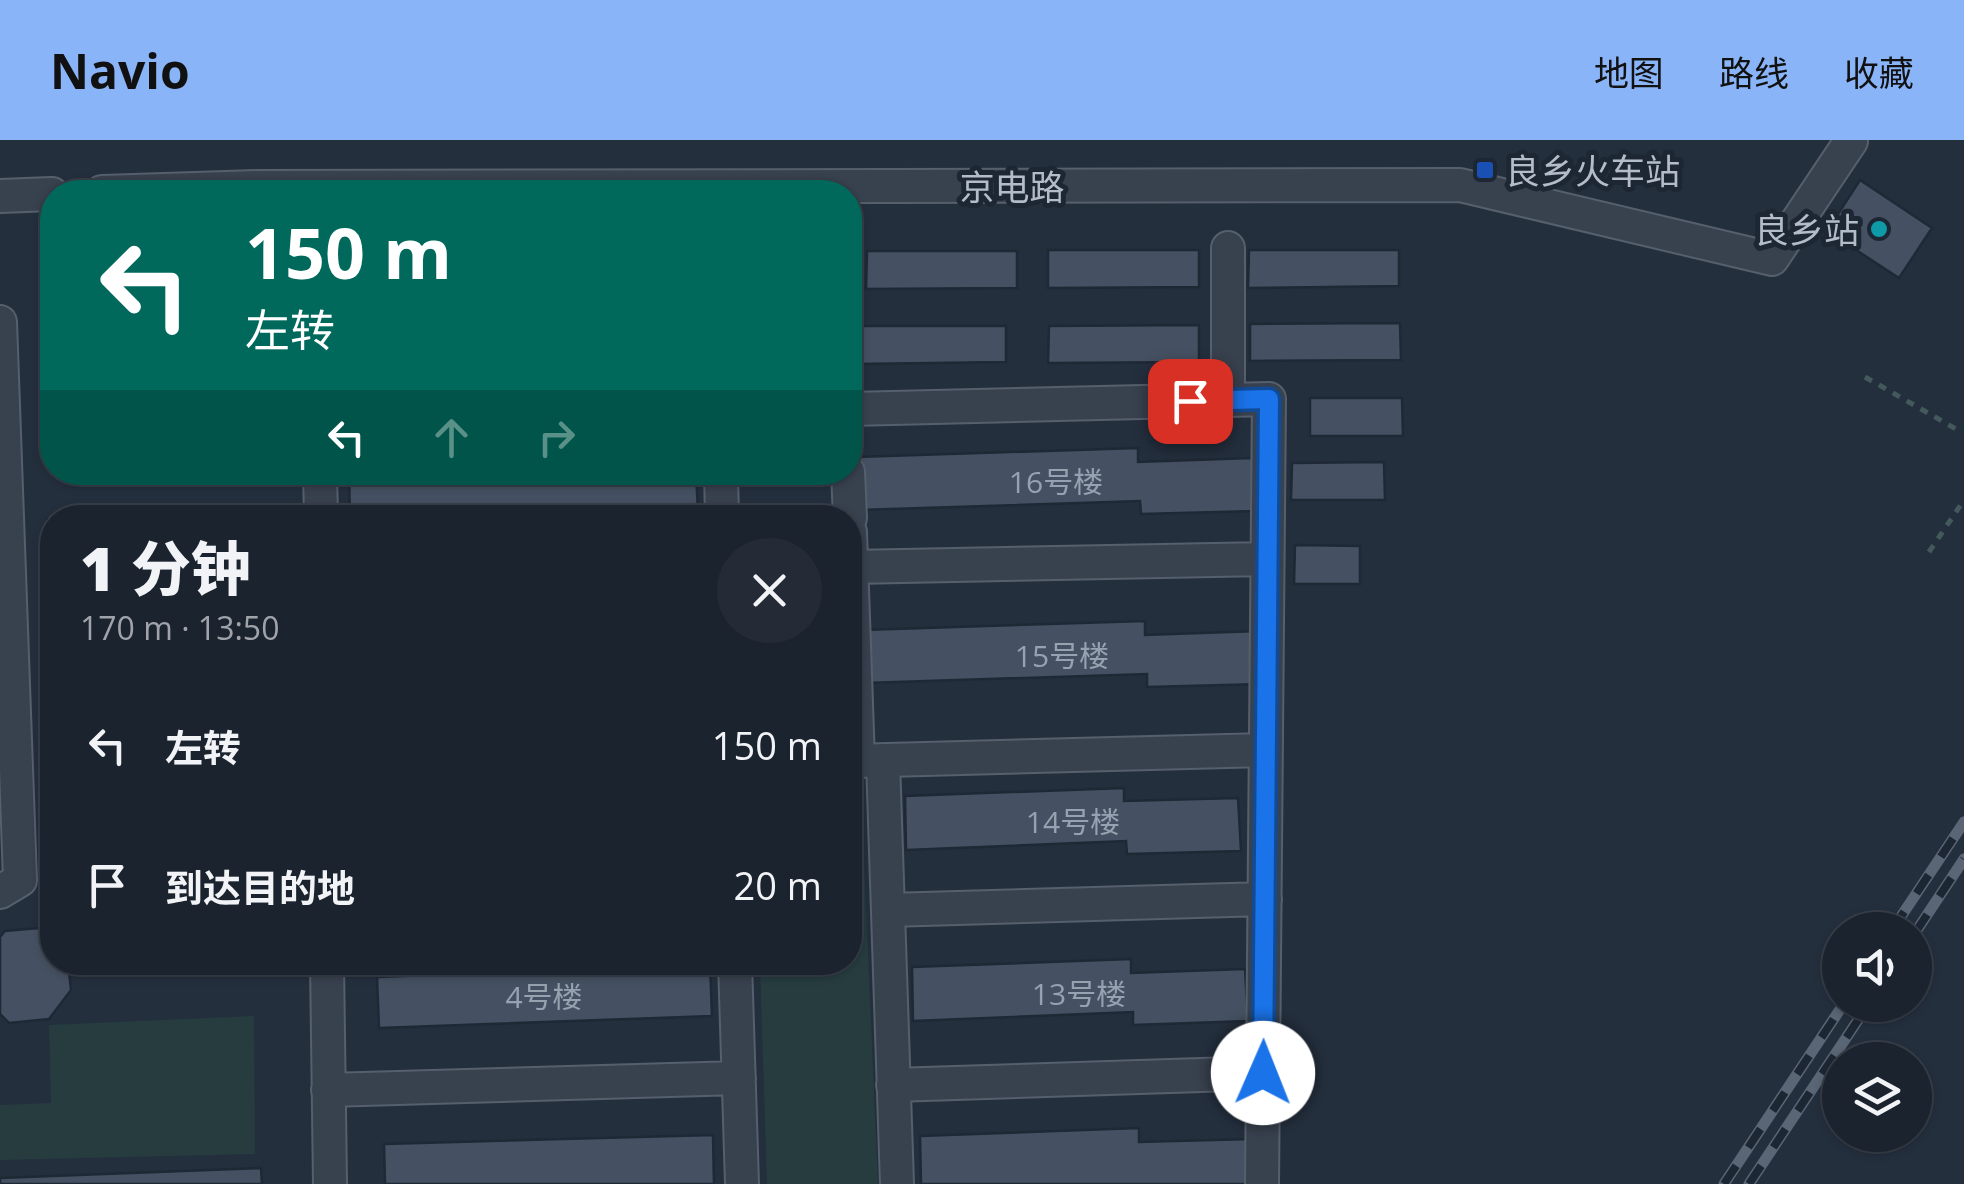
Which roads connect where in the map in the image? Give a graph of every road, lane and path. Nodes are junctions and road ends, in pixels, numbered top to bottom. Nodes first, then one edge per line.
1 (1851, 140) edge
2 (862, 188) edge
3 (40, 194) edge
4 (0, 196) edge
5 (1228, 248) dead end
6 (0, 322) edge
7 (1865, 378) dead end
8 (1228, 400) junction
9 (862, 409) edge
10 (1956, 429) dead end
11 (1964, 500) edge
12 (1929, 552) dead end
13 (1267, 559) junction
14 (862, 567) edge
15 (862, 731) edge
16 (1266, 750) junction
17 (864, 761) edge
18 (0, 892) edge
19 (1265, 899) junction
20 (888, 910) junction
21 (326, 975) edge
22 (735, 975) edge
23 (1263, 1073) junction
24 (739, 1078) junction
25 (894, 1084) junction
26 (328, 1090) junction
27 (330, 1184) edge
28 (742, 1184) edge
29 (897, 1184) edge
30 (1262, 1184) edge

1 - 2 street, 京电路
3 - 4 street
5 - 8 street
6 - 18 street
7 - 10 path
8 - 9 street
8 - 13 street
11 - 12 path
13 - 14 street
13 - 16 street
15 - 17 street
16 - 17 street
16 - 19 street
17 - 20 street
19 - 20 street
19 - 23 street
20 - 25 street
21 - 26 street
22 - 24 street
23 - 25 street
23 - 30 street
24 - 26 street
24 - 28 street
25 - 29 street
26 - 27 street

